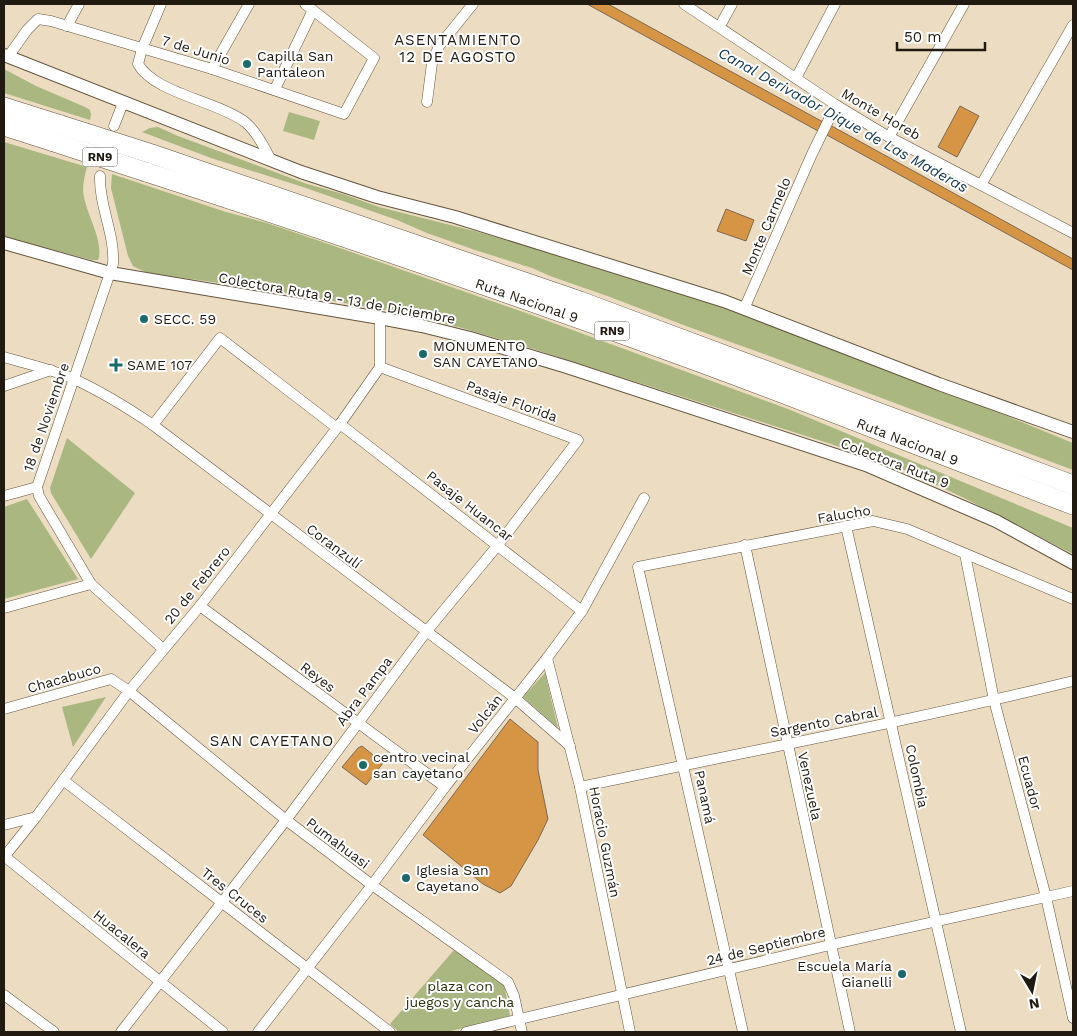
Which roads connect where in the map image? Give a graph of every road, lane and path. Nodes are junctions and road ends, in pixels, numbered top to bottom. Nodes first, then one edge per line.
1 (79, 4) edge
2 (160, 4) edge
3 (249, 4) edge
4 (474, 4) edge
5 (684, 4) edge
6 (732, 4) edge
7 (835, 4) edge
8 (964, 4) edge
9 (309, 7) edge
10 (1073, 25) edge
11 (67, 26) junction
12 (720, 26) junction
13 (142, 49) junction
14 (6, 56) edge
15 (212, 69) junction
16 (796, 78) junction
17 (275, 89) junction
18 (426, 102) dead end
19 (124, 103) junction
20 (836, 105) junction
21 (4, 107) edge
22 (4, 126) edge
23 (114, 126) dead end
24 (58, 134) junction
25 (889, 136) junction
26 (270, 160) junction
27 (149, 163) junction
28 (100, 176) dead end
29 (981, 185) junction
30 (1073, 233) edge
31 (4, 243) edge
32 (110, 273) junction
33 (744, 309) junction
34 (380, 318) junction
35 (4, 357) edge
36 (380, 367) junction
37 (50, 370) junction
38 (74, 379) junction
39 (4, 386) edge
40 (698, 411) joint
41 (154, 425) junction
42 (338, 426) junction
43 (1073, 432) edge
44 (578, 440) joint
45 (996, 456) junction
46 (1073, 477) edge
47 (1005, 479) junction
48 (1073, 485) edge
49 (37, 487) junction
50 (4, 496) edge
51 (644, 498) dead end
52 (1073, 505) edge
53 (1073, 513) edge
54 (271, 515) junction
55 (846, 526) junction
56 (498, 545) junction
57 (745, 546) junction
58 (965, 554) junction
59 (1073, 563) edge
60 (638, 567) joint
61 (91, 584) junction
62 (1073, 598) edge
63 (200, 606) junction
64 (4, 608) edge
65 (582, 611) junction
66 (426, 632) junction
67 (163, 649) junction
68 (547, 658) junction
69 (1073, 681) edge
70 (129, 691) junction
71 (515, 698) junction
72 (994, 700) junction
73 (4, 709) edge
74 (891, 722) junction
75 (357, 724) junction
76 (787, 743) junction
77 (570, 746) junction
78 (684, 765) junction
79 (63, 780) junction
80 (580, 786) junction
81 (445, 787) junction
82 (36, 817) junction
83 (286, 820) junction
84 (4, 825) edge
85 (4, 857) edge
86 (372, 885) junction
87 (1073, 891) edge
88 (1046, 897) junction
89 (222, 902) junction
90 (935, 922) junction
91 (830, 945) junction
92 (308, 969) junction
93 (729, 969) junction
94 (160, 982) junction
95 (4, 994) edge
96 (622, 996) junction
97 (1073, 1018) edge
98 (519, 1020) junction
99 (54, 1032) edge
100 (121, 1032) edge
101 (223, 1032) edge
102 (258, 1032) edge
103 (390, 1032) edge
104 (466, 1032) edge
105 (522, 1032) edge
106 (630, 1032) edge
107 (743, 1032) edge
108 (850, 1032) edge
109 (961, 1032) edge

1 - 11 street
2 - 13 street
3 - 15 street
4 - 18 street
5 - 12 street, Monte Horeb
6 - 12 street
7 - 16 street
8 - 25 street
9 - 17 street
9 - 17 street, 7 de Junio
10 - 29 street
11 - 13 street, 7 de Junio
11 - 14 street, 7 de Junio
12 - 16 street, Monte Horeb
13 - 15 street, 7 de Junio
13 - 26 street
14 - 19 street
15 - 17 street, 7 de Junio
16 - 20 street, Monte Horeb
19 - 23 street
19 - 26 street
20 - 25 street, Monte Horeb
20 - 33 street, Monte Carmelo
21 - 24 highway, Ruta Nacional 9 / RN9
22 - 24 highway, Ruta Nacional 9 / RN9
24 - 27 highway, Ruta Nacional 9 / RN9, bridge
25 - 29 street, Monte Horeb
26 - 33 street
27 - 45 highway, Ruta Nacional 9 / RN9
27 - 47 highway, Ruta Nacional 9 / RN9
28 - 32 street, 18 de Noviembre
29 - 30 street, Monte Horeb
31 - 32 street
32 - 34 street, Colectora Ruta 9 - 13 de Diciembre
32 - 38 street, 18 de Noviembre
33 - 43 street
34 - 36 street
34 - 40 street, Colectora Ruta 9 - 13 de Diciembre
35 - 37 street, Coranzulí
36 - 42 street, 20 de Febrero
36 - 44 street, Pasaje Florida
37 - 38 street, Coranzulí
37 - 39 street
38 - 41 street, Coranzulí
38 - 49 street, 18 de Noviembre
40 - 59 street, Colectora Ruta 9
41 - 42 street, Pasaje Huancar
41 - 54 street, Coranzulí
42 - 54 street, 20 de Febrero
42 - 56 street, Pasaje Huancar
44 - 56 street, Abra Pampa
45 - 46 highway
45 - 48 highway, Ruta Nacional 9 / RN9
47 - 52 highway, Ruta Nacional 9 / RN9
47 - 53 highway
49 - 50 street
49 - 61 street, 18 de Noviembre
51 - 65 street, Volcán
54 - 63 street, 20 de Febrero
54 - 66 street, Coranzulí
55 - 57 street, Falucho
55 - 58 street, Falucho
55 - 74 street, Colombia
56 - 65 street, Pasaje Huancar
56 - 66 street, Abra Pampa
57 - 60 street, Falucho
57 - 76 street, Venezuela
58 - 62 street, Falucho
58 - 72 street, Ecuador
60 - 78 street, Panamá
61 - 64 street
61 - 67 street, 18 de Noviembre
63 - 67 street, 20 de Febrero
63 - 75 street, Reyes
65 - 68 street, Volcán
66 - 71 street, Coranzulí
66 - 75 street, Abra Pampa
67 - 70 street, 20 de Febrero
68 - 71 street, Volcán
68 - 77 street, Horacio Guzmán
69 - 72 street, Sargento Cabral
70 - 73 street, Chacabuco
70 - 79 street, 20 de Febrero
70 - 83 street, Pumahuasi
71 - 77 street, Coranzulí
71 - 81 street, Volcán
72 - 74 street, Sargento Cabral
72 - 88 street, Ecuador
74 - 76 street, Sargento Cabral
74 - 90 street, Colombia
75 - 81 street, Reyes
75 - 83 street, Abra Pampa
76 - 78 street, Sargento Cabral
76 - 91 street, Venezuela
77 - 80 street, Horacio Guzmán
78 - 80 street, Sargento Cabral
78 - 93 street, Panamá
79 - 82 street, 20 de Febrero
79 - 89 street, Tres Cruces
80 - 96 street, Horacio Guzmán
81 - 86 street, Volcán
82 - 84 street
82 - 85 street, 20 de Febrero
83 - 86 street, Pumahuasi
83 - 89 street, Abra Pampa
85 - 94 street, Huacalera
86 - 92 street, Volcán
86 - 98 street, Pumahuasi
87 - 88 street, 24 de Septiembre
88 - 90 street, 24 de Septiembre
88 - 97 street, Ecuador
89 - 92 street, Tres Cruces
89 - 94 street, Abra Pampa
90 - 91 street, 24 de Septiembre
90 - 109 street, Colombia
91 - 93 street, 24 de Septiembre
91 - 108 street, Venezuela
92 - 102 street, Volcán
92 - 103 street, Tres Cruces
93 - 96 street, 24 de Septiembre
93 - 107 street, Panamá
94 - 100 street, Abra Pampa
94 - 101 street, Huacalera
95 - 99 street
96 - 98 street, 24 de Septiembre
96 - 106 street, Horacio Guzmán
98 - 104 street, 24 de Septiembre
98 - 105 street, Pumahuasi

